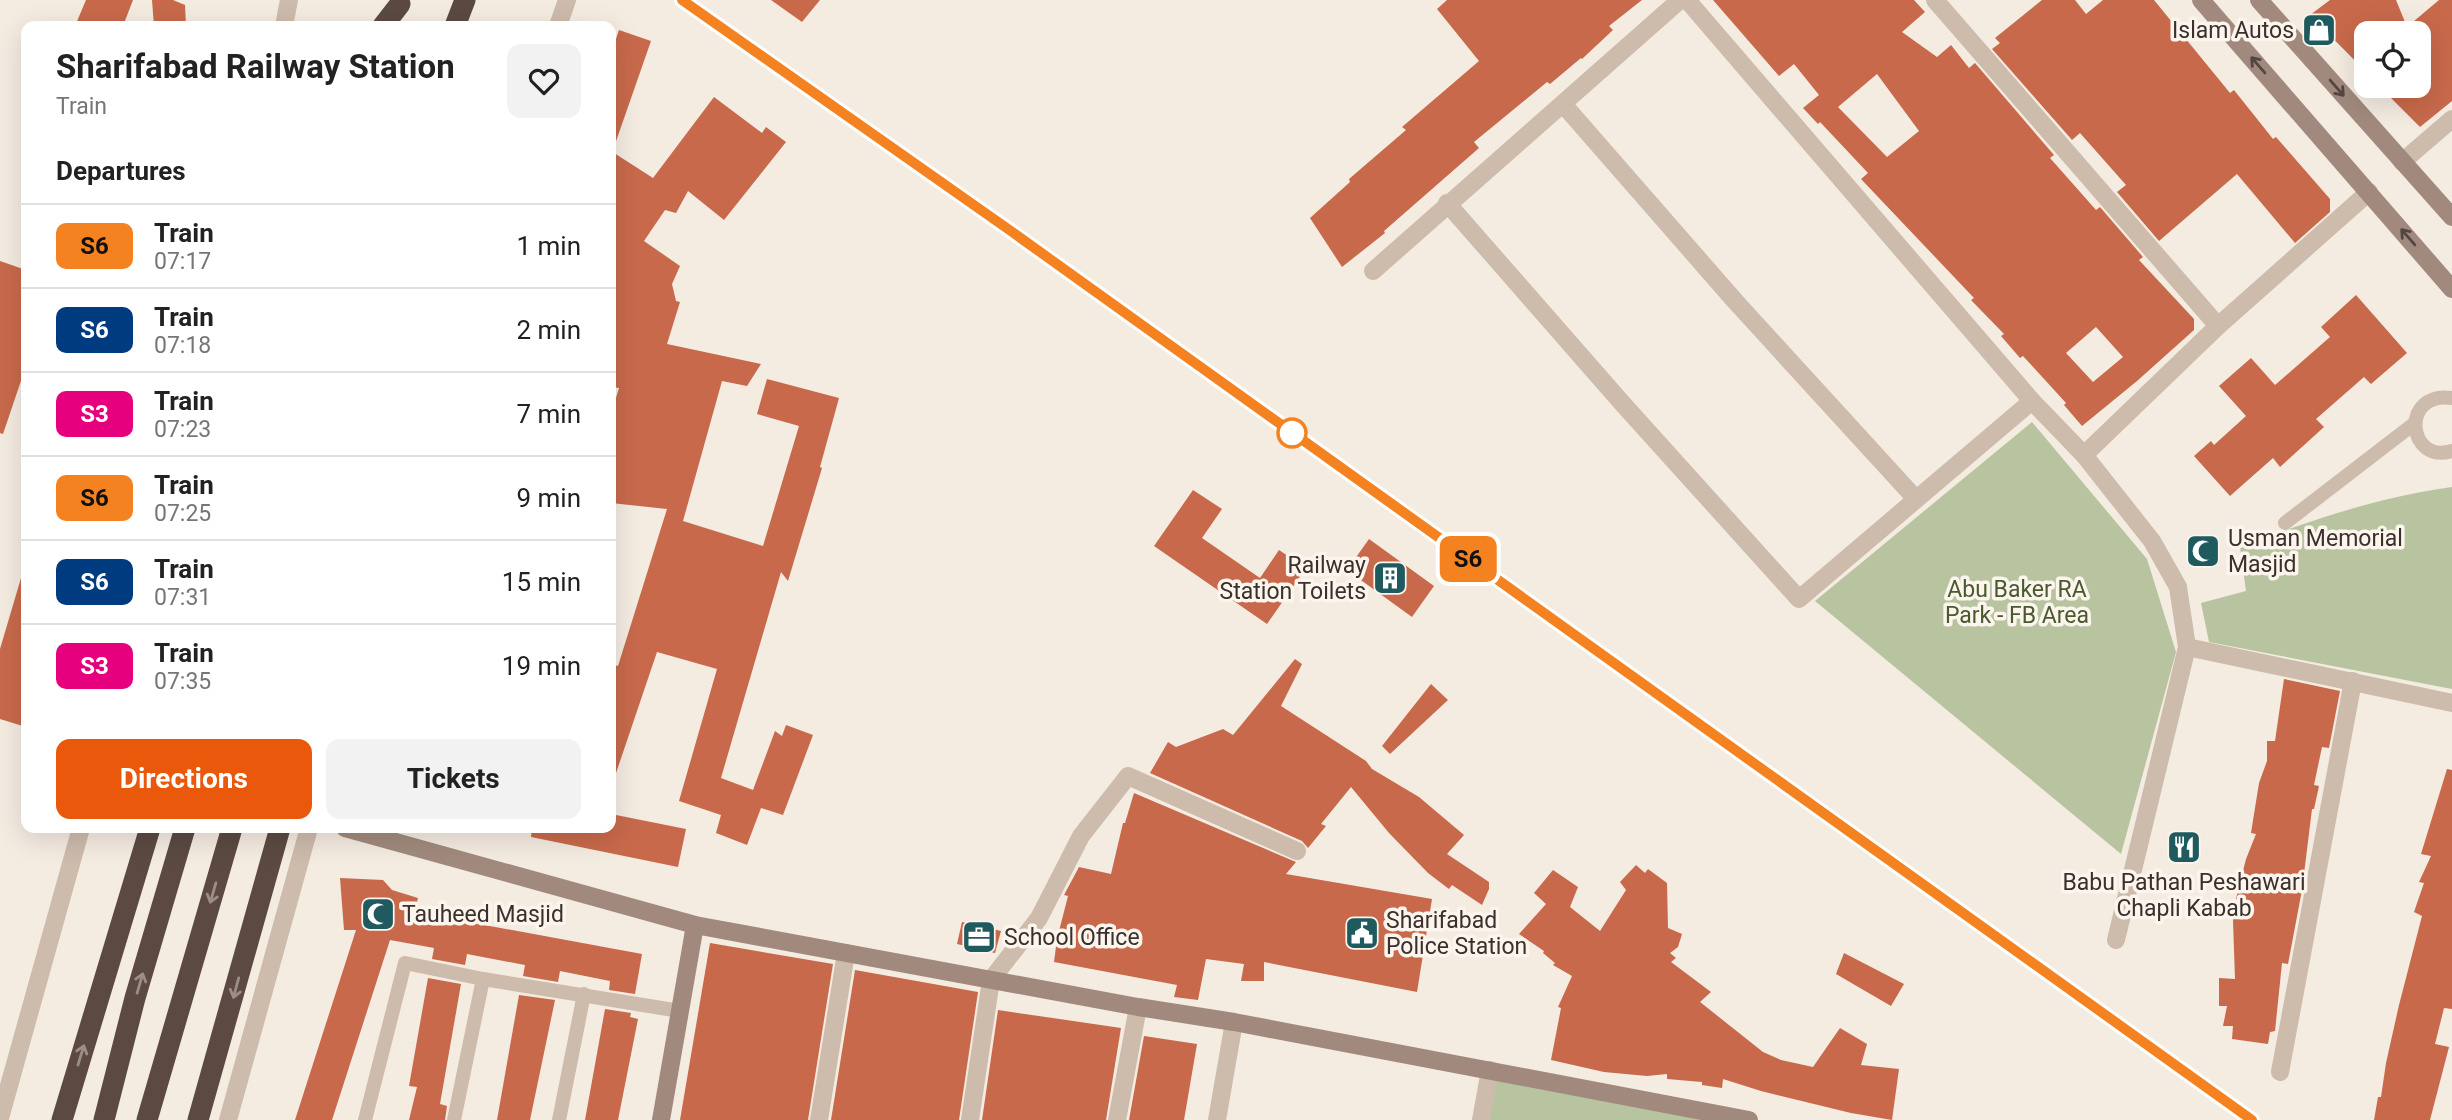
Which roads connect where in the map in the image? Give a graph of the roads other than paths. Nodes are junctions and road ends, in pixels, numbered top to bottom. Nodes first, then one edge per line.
1 (289, 0) edge
2 (465, 0) edge
3 (566, 0) edge
4 (1680, 0) edge
5 (1687, 0) edge
6 (1935, 0) edge
7 (2201, 0) edge
8 (2259, 0) edge
9 (401, 2) edge
10 (285, 21) edge
11 (387, 21) edge
12 (395, 21) edge
13 (457, 21) edge
14 (560, 21) edge
15 (1563, 104) junction
16 (2452, 119) edge
17 (2402, 162) junction
18 (2369, 192) junction
19 (1447, 203) junction
20 (2452, 217) edge
21 (1373, 271) dead end
22 (2452, 289) edge
23 (2218, 326) junction
24 (2452, 398) edge
25 (2032, 401) junction
26 (2414, 423) junction
27 (2452, 451) edge
28 (2084, 455) junction
29 (1916, 499) junction
30 (2285, 523) dead end
31 (2188, 647) junction
32 (2353, 681) junction
33 (2452, 703) edge
34 (81, 833) edge
35 (148, 833) edge
36 (184, 833) edge
37 (231, 833) edge
38 (279, 833) edge
39 (308, 833) edge
40 (363, 833) edge
41 (1297, 851) dead end
42 (695, 925) junction
43 (2116, 940) dead end
44 (846, 953) junction
45 (483, 979) junction
46 (991, 980) junction
47 (584, 994) junction
48 (1139, 1007) junction
49 (680, 1011) junction
50 (1234, 1022) junction
51 (1490, 1070) junction
52 (2280, 1072) dead end
53 (1703, 1116) edge
54 (0, 1118) edge
55 (62, 1120) edge
56 (104, 1120) edge
57 (146, 1120) edge
58 (198, 1120) edge
59 (228, 1120) edge
60 (365, 1120) edge
61 (454, 1120) edge
62 (559, 1120) edge
63 (661, 1120) edge
64 (819, 1120) edge
65 (970, 1120) edge
66 (1117, 1120) edge
67 (1217, 1120) edge
68 (1482, 1120) edge
69 (1749, 1120) edge

1 - 10 street
2 - 13 highway
3 - 14 street
4 - 15 street
5 - 25 street
6 - 23 street
18 -> 7 street
8 -> 17 street
9 - 11 highway
9 - 12 highway
15 - 19 street
15 - 29 street
16 - 17 street
17 - 20 street
22 -> 18 street
18 - 23 street
19 - 21 street
19 - 29 street
23 - 28 street
24 - 26 lane
25 - 28 street
25 - 29 street
26 - 27 lane
26 - 30 lane
28 - 31 street
31 - 32 street
31 - 43 street
32 - 33 street
32 - 52 street
34 - 54 street
55 -> 35 highway
56 -> 36 highway
37 -> 57 highway
38 -> 58 highway
39 - 59 street
40 - 42 street
41 - 46 street
42 - 44 street
42 - 49 street
44 - 46 street
44 - 64 street
45 - 47 lane
45 - 60 lane
45 - 61 lane
46 - 48 street
46 - 65 street
47 - 49 lane
47 - 62 lane
48 - 50 street
48 - 66 street
49 - 63 street
50 - 51 street
50 - 67 street
51 - 53 street
51 - 68 street
53 - 69 street

